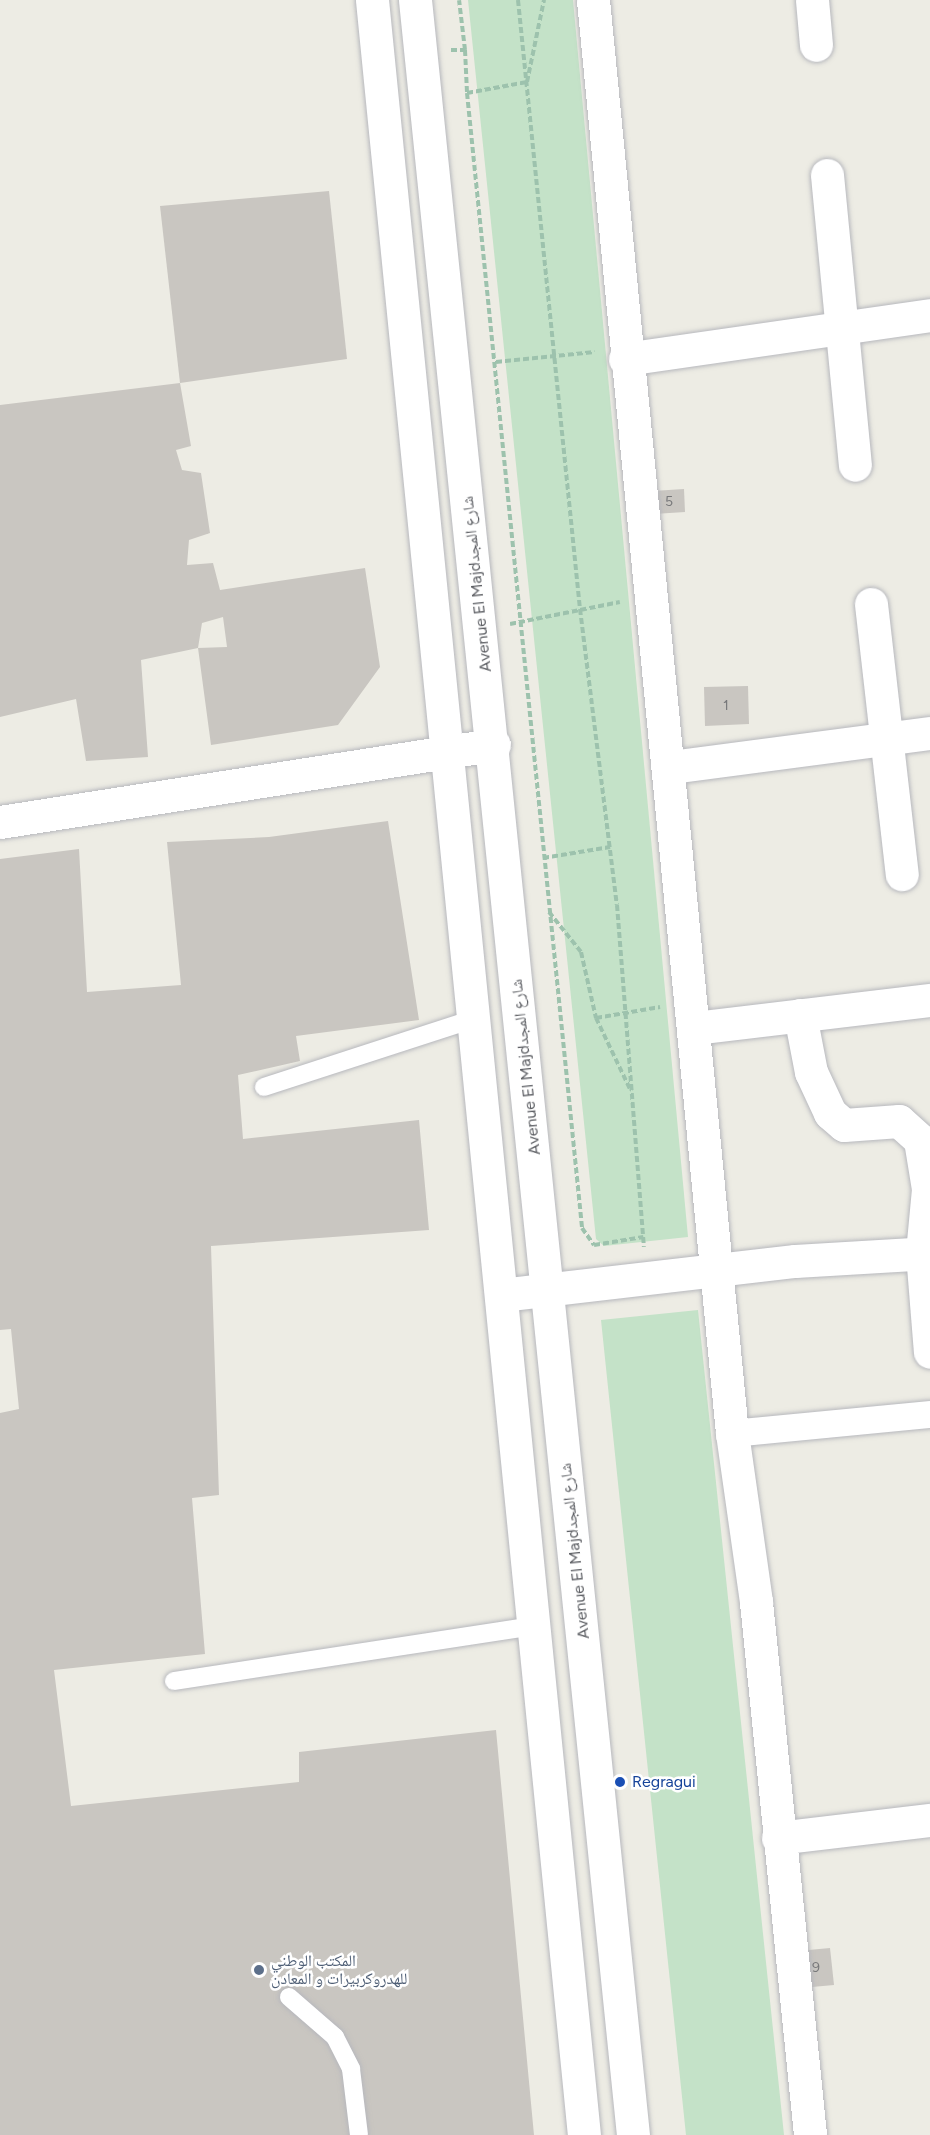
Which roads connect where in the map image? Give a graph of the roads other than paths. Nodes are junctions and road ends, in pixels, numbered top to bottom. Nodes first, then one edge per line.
1 (372, 0) edge
2 (415, 0) edge
3 (592, 0) edge
4 (812, 0) edge
5 (816, 45) dead end
6 (827, 176) dead end
7 (930, 315) edge
8 (839, 329) junction
9 (625, 353) junction
10 (855, 465) dead end
11 (871, 604) dead end
12 (930, 733) edge
13 (890, 739) junction
14 (494, 745) junction
15 (446, 752) junction
16 (671, 767) junction
17 (0, 822) edge
18 (902, 874) dead end
19 (930, 1000) edge
20 (520, 1011) junction
21 (800, 1015) junction
22 (694, 1016) junction
23 (473, 1018) junction
24 (264, 1087) dead end
25 (926, 1253) edge
26 (720, 1269) junction
27 (549, 1291) junction
28 (501, 1295) junction
29 (930, 1352) edge
30 (930, 1414) edge
31 (732, 1433) junction
32 (534, 1626) junction
33 (174, 1681) dead end
34 (930, 1820) edge
35 (778, 1838) junction
36 (289, 1997) dead end
37 (359, 2135) edge
38 (584, 2135) edge
39 (633, 2135) edge
40 (810, 2135) edge

1 - 15 street
2 - 14 street, Avenue El Majdشارع المجد
3 - 9 street
4 - 5 street
6 - 8 street
7 - 8 street
8 - 9 street
8 - 10 street
9 - 16 street
11 - 13 street
12 - 13 street
13 - 16 street
13 - 18 street
14 - 15 street
14 - 20 street, Avenue El Majdشارع المجد
15 - 17 street
15 - 23 street
16 - 22 street
19 - 21 street
20 - 23 street
20 - 27 street, Avenue El Majdشارع المجد
21 - 22 street
21 - 25 street
22 - 26 street
23 - 24 lane
23 - 28 street
25 - 26 street
25 - 29 street
26 - 27 street
26 - 31 street
27 - 28 street
27 - 39 street, Avenue El Majdشارع المجد
28 - 32 street
30 - 31 street
31 - 35 street
32 - 33 lane
32 - 38 street
34 - 35 street
35 - 40 street
36 - 37 lane

